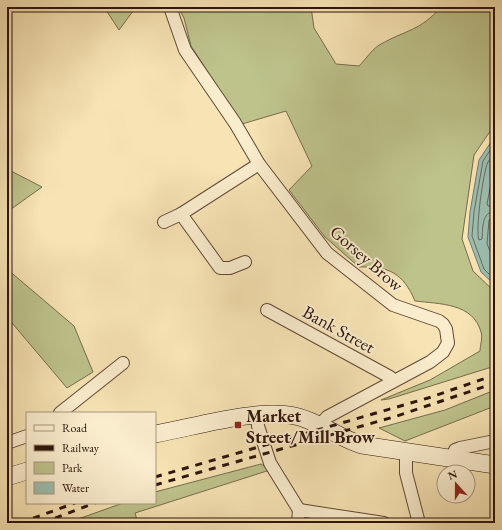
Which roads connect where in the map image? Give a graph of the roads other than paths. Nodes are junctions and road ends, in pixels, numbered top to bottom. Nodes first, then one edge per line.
1 (170, 7) edge
2 (260, 164) junction
3 (181, 214) junction
4 (164, 222) dead end
5 (245, 262) dead end
6 (267, 310) dead end
7 (123, 363) dead end
8 (392, 382) junction
9 (61, 412) edge
10 (257, 416) junction
11 (320, 425) junction
12 (156, 434) edge
13 (26, 436) edge
14 (495, 441) edge
15 (7, 443) edge
16 (406, 452) junction
17 (452, 458) junction
18 (495, 465) edge
19 (26, 471) edge
20 (7, 477) edge
21 (299, 510) junction
22 (298, 523) edge
23 (384, 523) edge
24 (419, 523) edge

1 - 2 street, Gorsey Brow
2 - 3 street
2 - 8 street, Gorsey Brow
3 - 4 street
3 - 5 street
6 - 8 street, Bank Street
7 - 9 street
8 - 11 street, Gorsey Brow
10 - 11 street
10 - 12 street
10 - 21 street
11 - 16 street
13 - 15 street
14 - 17 street
16 - 17 street
16 - 24 street
17 - 18 street
19 - 20 street
21 - 22 street
21 - 23 street

